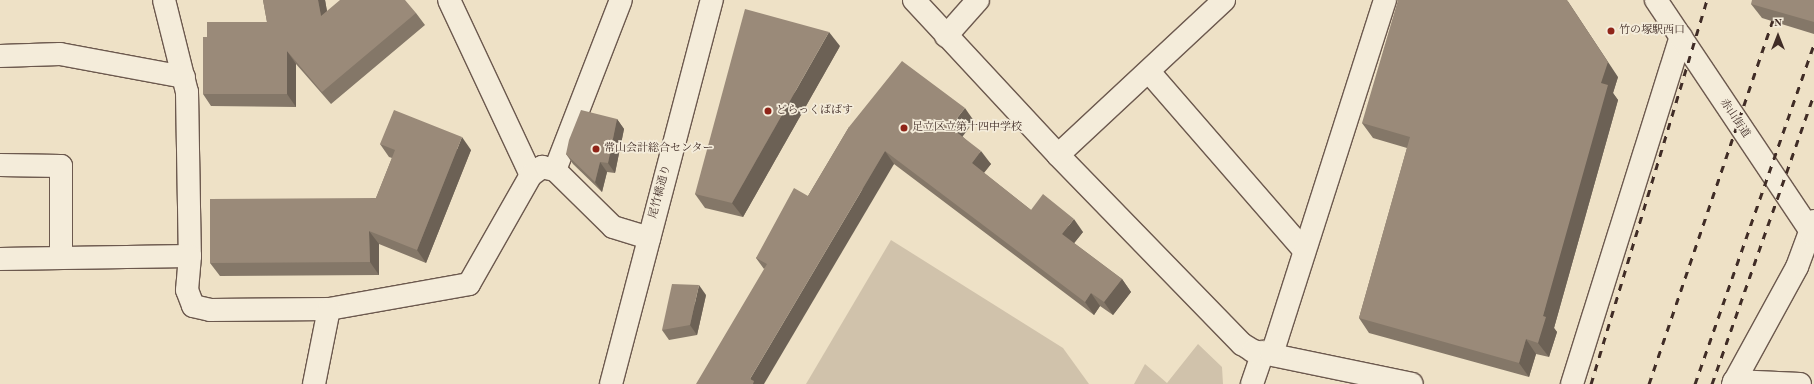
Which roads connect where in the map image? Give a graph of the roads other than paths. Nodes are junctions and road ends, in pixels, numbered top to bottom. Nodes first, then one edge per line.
1 (164, 0) edge
2 (449, 0) edge
3 (621, 0) edge
4 (712, 0) edge
5 (914, 0) edge
6 (978, 0) edge
7 (1224, 0) edge
8 (1385, 0) edge
9 (1656, 0) edge
10 (946, 36) junction
11 (1681, 37) junction
12 (0, 56) edge
13 (1150, 73) junction
14 (184, 77) junction
15 (1058, 155) junction
16 (0, 165) edge
17 (555, 170) junction
18 (531, 174) junction
19 (1813, 229) edge
20 (649, 238) junction
21 (1304, 250) junction
22 (61, 256) junction
23 (190, 256) junction
24 (0, 259) edge
25 (329, 309) junction
26 (1267, 353) junction
27 (1734, 383) edge
28 (314, 384) edge
29 (611, 384) edge
30 (1252, 384) edge
31 (1412, 384) edge
32 (1572, 384) edge
33 (1800, 384) edge

1 - 14 street
2 - 18 street
3 - 17 street
4 - 20 street, 尾竹橋通り
5 - 10 street
6 - 10 street
7 - 13 street
8 - 21 street
9 - 11 street, 赤山街道
10 - 15 street
11 - 19 street, 赤山街道
11 - 32 street
12 - 14 street
13 - 15 street
13 - 21 street
14 - 23 street
15 - 26 street
16 - 22 street
17 - 18 street
17 - 20 street
18 - 25 street
19 - 27 street
20 - 29 street, 尾竹橋通り
21 - 26 street
22 - 23 street
22 - 24 street
23 - 25 street
25 - 28 street
26 - 30 street
26 - 31 street
27 - 33 street

